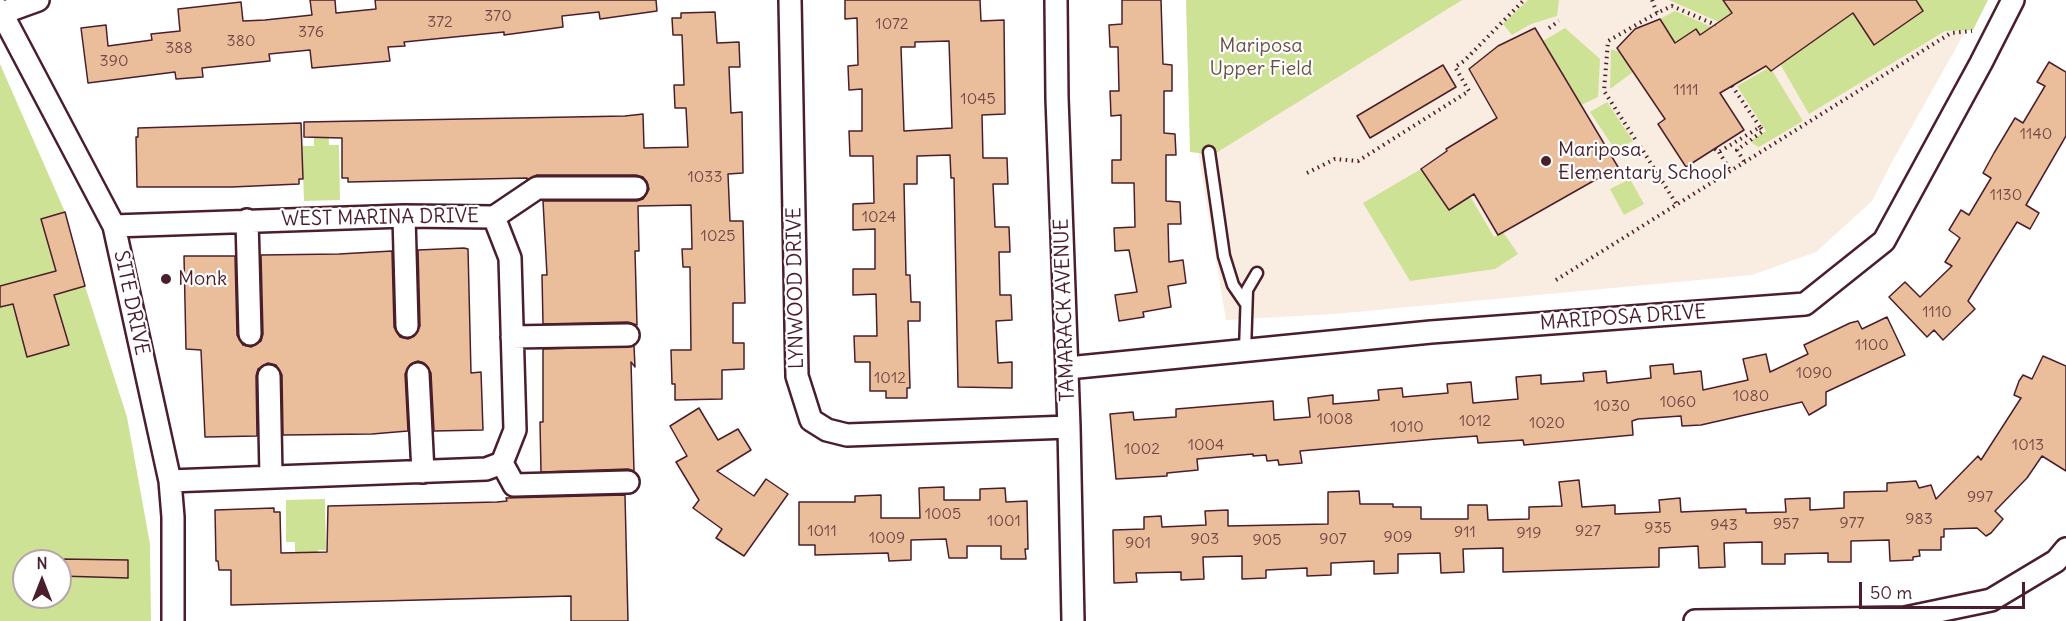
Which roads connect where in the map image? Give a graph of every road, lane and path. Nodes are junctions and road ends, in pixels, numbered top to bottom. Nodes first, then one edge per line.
1 (38, 0) edge
2 (790, 0) edge
3 (1056, 0) edge
4 (1524, 0) edge
5 (1652, 0) edge
6 (2013, 0) edge
7 (1, 11) edge
8 (1657, 13) junction
9 (1559, 21) dead end
10 (1978, 21) dead end
11 (1716, 25) dead end
12 (1549, 28) dead end
13 (1732, 86) dead end
14 (1760, 127) junction
15 (1635, 139) dead end
16 (1640, 146) dead end
17 (1209, 152) dead end
18 (1745, 163) junction
19 (1731, 172) junction
20 (1307, 173) dead end
21 (636, 188) dead end
22 (1677, 205) junction
23 (404, 216) junction
24 (494, 217) junction
25 (247, 220) junction
26 (114, 226) junction
27 (1257, 273) dead end
28 (1556, 280) dead end
29 (1246, 304) junction
30 (407, 326) dead end
31 (250, 334) dead end
32 (628, 335) dead end
33 (512, 337) junction
34 (1245, 351) junction
35 (1068, 368) junction
36 (418, 374) dead end
37 (269, 376) dead end
38 (1069, 427) junction
39 (502, 463) junction
40 (423, 472) junction
41 (272, 476) junction
42 (170, 481) junction
43 (628, 482) dead end
44 (2066, 549) edge
45 (173, 621) edge
46 (1073, 621) edge
47 (1695, 621) edge

1 - 7 street
2 - 38 street, LYNWOOD DRIVE
3 - 35 street, TAMARACK AVENUE
4 - 20 path
5 - 8 path
6 - 34 street, MARIPOSA DRIVE
7 - 26 street, SITE DRIVE
8 - 11 path
8 - 15 path
9 - 12 path
10 - 18 path
13 - 14 path
14 - 18 path
14 - 19 path
16 - 22 path
17 - 29 lane
18 - 19 path
19 - 22 path
21 - 24 street
22 - 28 path
23 - 24 street, WEST MARINA DRIVE
23 - 25 street, WEST MARINA DRIVE
23 - 30 street
24 - 33 street, WEST MARINA DRIVE
25 - 26 street, WEST MARINA DRIVE
25 - 31 street
26 - 42 street, SITE DRIVE
27 - 29 lane
29 - 34 lane
32 - 33 street
33 - 39 street, WEST MARINA DRIVE
34 - 35 street, MARIPOSA DRIVE
35 - 38 street, TAMARACK AVENUE
36 - 40 street
37 - 41 street
38 - 46 street, TAMARACK AVENUE
39 - 40 street
39 - 43 street
40 - 41 street
41 - 42 street
42 - 45 street, SITE DRIVE
44 - 47 street

